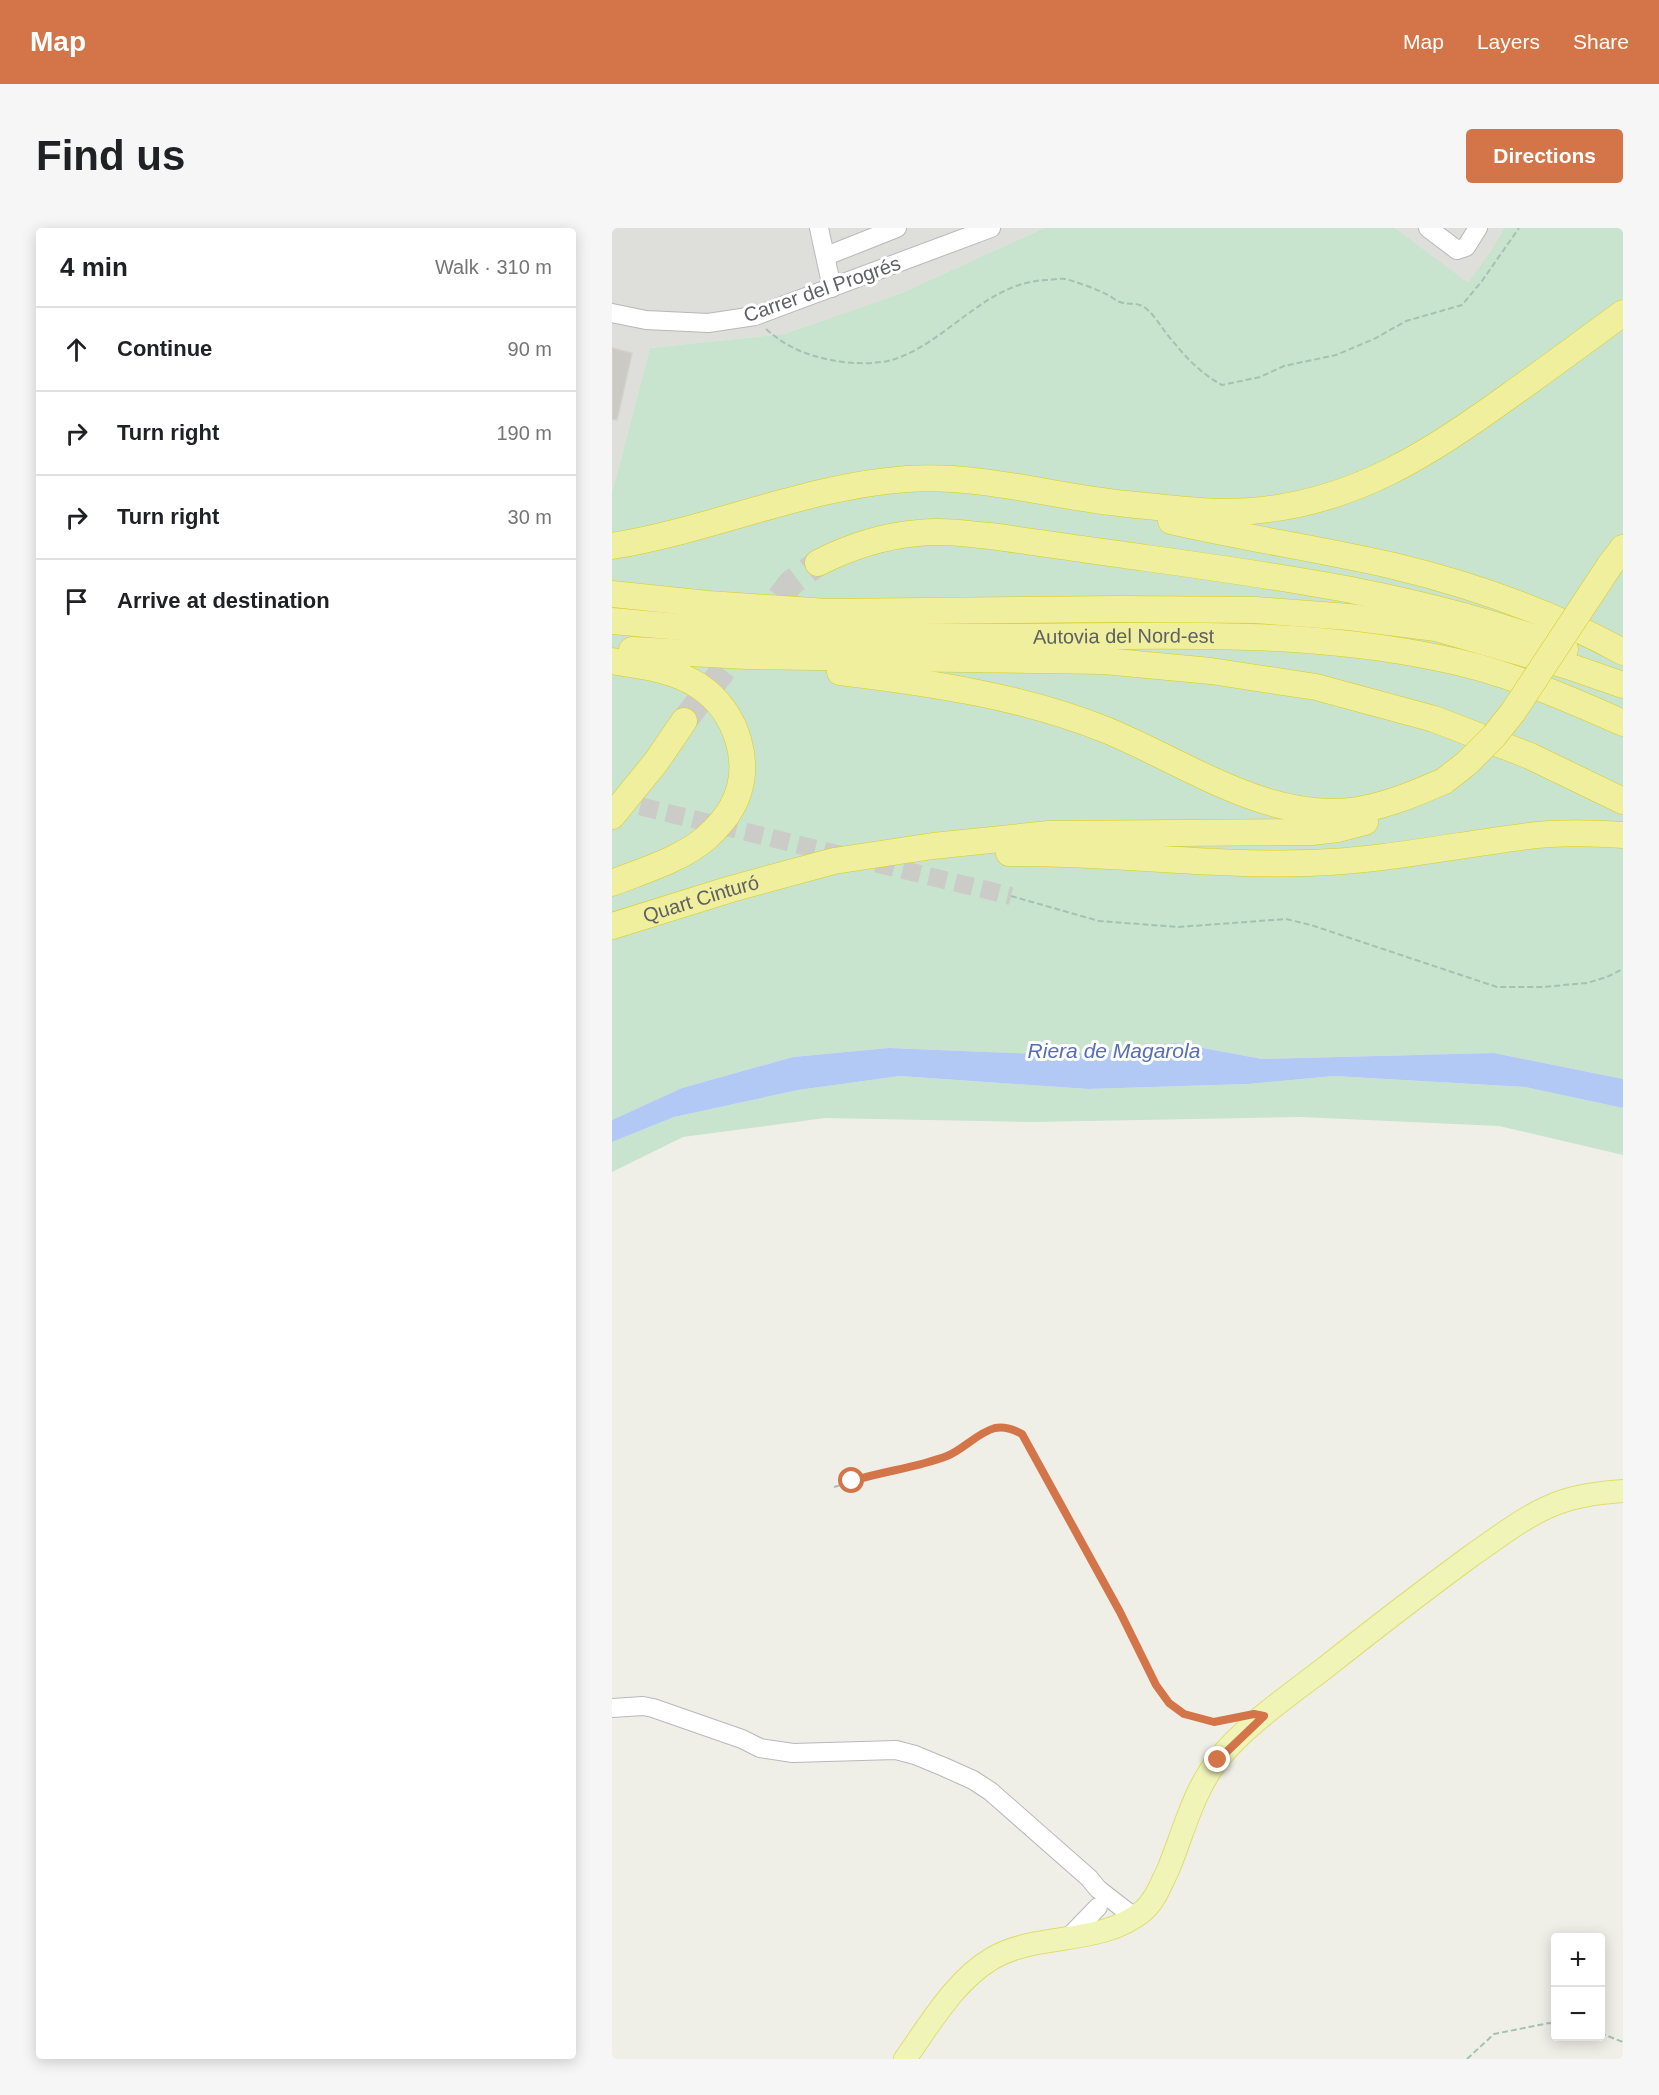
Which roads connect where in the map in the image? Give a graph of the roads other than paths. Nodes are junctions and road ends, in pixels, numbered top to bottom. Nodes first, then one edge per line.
1 (819, 228) edge
2 (897, 228) edge
3 (991, 228) edge
4 (1428, 228) edge
5 (1478, 228) edge
6 (826, 256) junction
7 (832, 288) junction
8 (612, 313) edge
9 (1623, 313) edge
10 (1098, 501) junction
11 (612, 546) edge
12 (1617, 556) edge
13 (818, 563) tunnel mouth
14 (612, 594) edge
15 (612, 621) edge
16 (1623, 652) edge
17 (619, 653) edge
18 (1623, 673) edge
19 (1623, 685) edge
20 (684, 721) tunnel mouth
21 (1623, 723) edge
22 (1444, 782) junction
23 (1623, 801) edge
24 (612, 816) edge
25 (1623, 835) edge
26 (791, 874) junction
27 (612, 883) edge
28 (612, 926) edge
29 (1623, 1491) edge
30 (612, 1708) edge
31 (1098, 1898) junction
32 (1134, 1917) junction
33 (1103, 1930) junction
34 (1068, 1938) junction
35 (905, 2059) edge

1 - 6 street
2 - 6 street
3 - 7 street, Carrer del Progrés
4 - 5 street
6 - 7 street
7 - 8 street, Carrer del Progrés
9 - 10 highway
10 - 11 highway
10 - 16 highway
12 - 22 highway, bridge
13 - 18 highway
14 - 19 highway, Autovia del Nord-est
15 - 21 highway, Autovia del Nord-est
17 - 22 highway
17 - 23 highway
17 - 27 highway
20 - 24 highway
22 - 26 highway
25 - 26 highway
26 - 28 highway, Quart Cinturó
29 - 32 main road
30 - 31 street
31 - 32 street
31 - 33 street
31 - 34 street
32 - 33 main road
33 - 34 main road
34 - 35 main road

